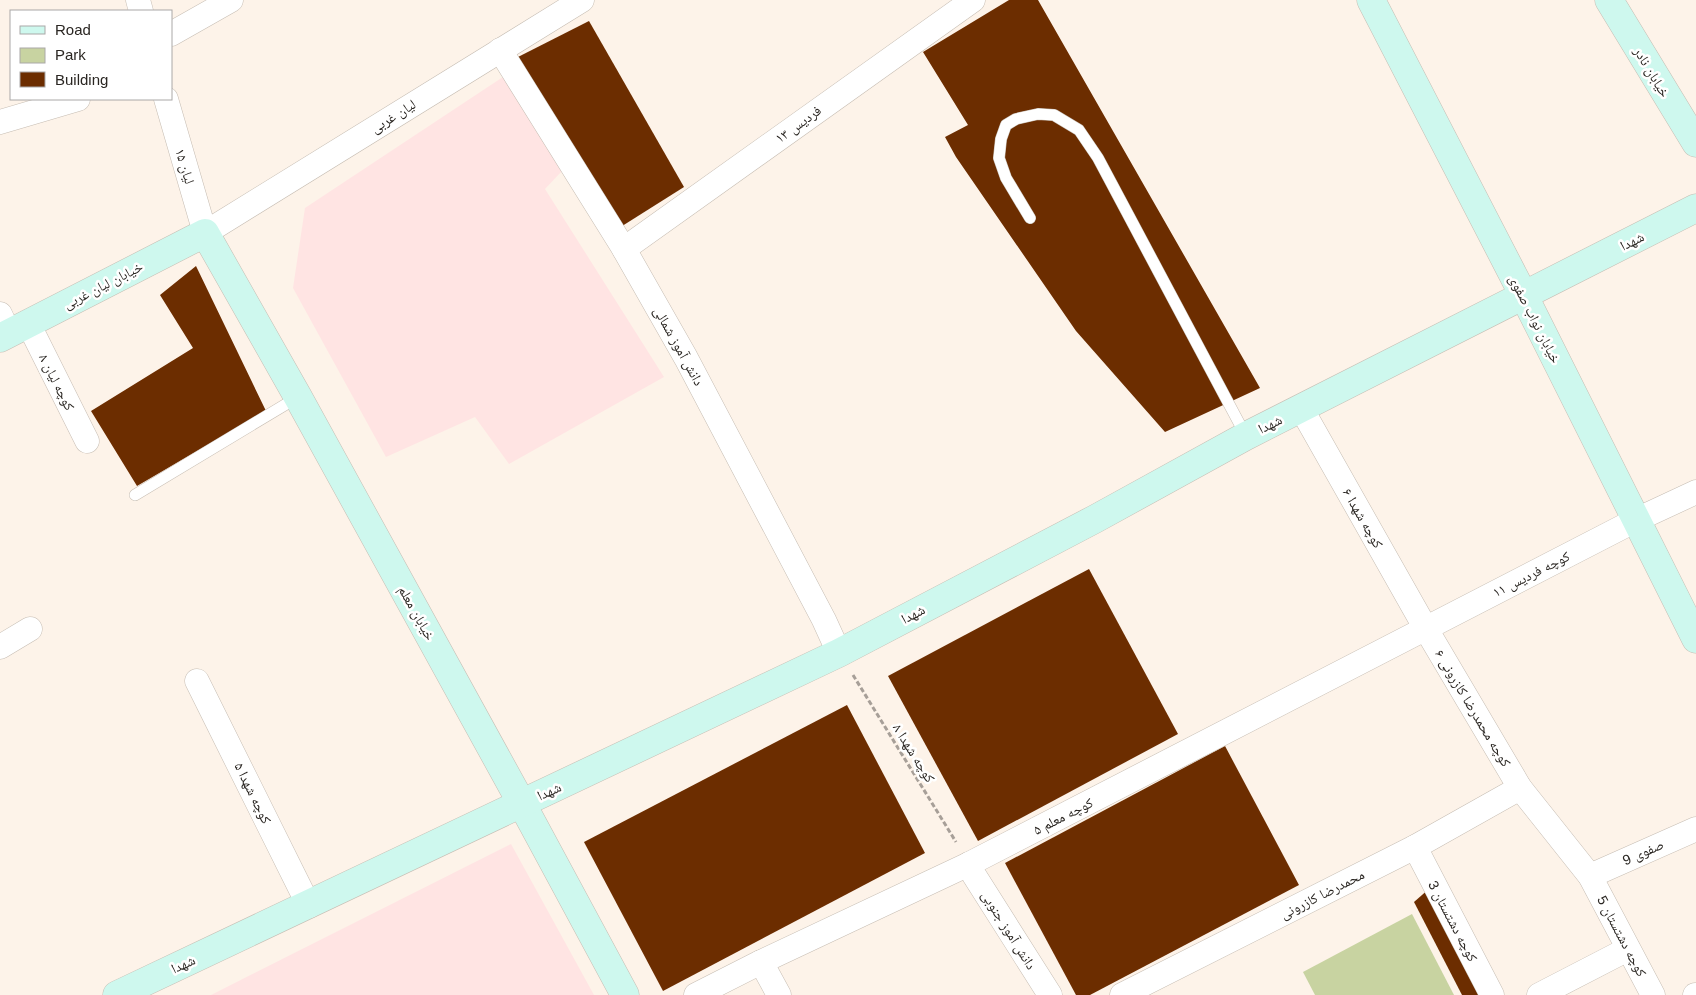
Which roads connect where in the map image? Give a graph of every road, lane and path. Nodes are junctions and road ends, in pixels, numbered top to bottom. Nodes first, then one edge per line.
1 (231, 0) edge
2 (582, 0) edge
3 (971, 0) edge
4 (1371, 0) edge
5 (1609, 0) edge
6 (172, 33) edge
7 (500, 50) junction
8 (75, 100) edge
9 (166, 100) edge
10 (0, 122) edge
11 (1696, 143) edge
12 (1696, 208) edge
13 (1030, 218) dead end
14 (205, 233) junction
15 (624, 249) junction
16 (1524, 296) junction
17 (9, 327) edge
18 (298, 397) junction
19 (1301, 408) junction
20 (1246, 436) junction
21 (87, 441) dead end
22 (1696, 492) edge
23 (135, 495) dead end
24 (1636, 520) junction
25 (30, 629) dead end
26 (1426, 629) junction
27 (1696, 638) edge
28 (0, 647) edge
29 (838, 653) junction
30 (197, 681) dead end
31 (1520, 788) junction
32 (522, 804) junction
33 (1696, 829) edge
34 (1415, 847) junction
35 (969, 864) junction
36 (1590, 876) junction
37 (309, 906) junction
38 (1628, 950) junction
39 (761, 962) junction
40 (117, 995) edge
41 (624, 995) edge
42 (696, 995) edge
43 (779, 995) edge
44 (1050, 995) edge
45 (1122, 995) edge
46 (1492, 995) edge
47 (1539, 995) edge
48 (1653, 995) edge

1 - 6 street
2 - 7 street, لیان غربی
3 - 15 street, فردیس ۱۳
4 - 16 street, خیابان نواب صفوی
5 - 11 street, خیابان نادر
7 - 14 street, لیان غربی
7 - 15 street, دانش آموز شمالی
8 - 10 street
9 - 14 street, لیان ۱۵
12 - 16 street, شهدا
13 - 20 lane
14 - 17 street, خیابان لیان غربی
14 - 18 street, خیابان معلم
15 - 29 street, دانش آموز شمالی
16 - 19 street, شهدا
16 - 24 street, خیابان نواب صفوی
17 - 21 street, کوچه لیان ۸
18 - 23 lane
18 - 32 street, خیابان معلم
19 - 20 street, شهدا
19 - 26 street, کوچه شهدا ۶
20 - 29 street, شهدا
22 - 24 street, کوچه فردیس ۱۱
24 - 26 street, کوچه فردیس ۱۱
24 - 27 street, خیابان نواب صفوی
25 - 28 street
26 - 31 street, کوچه محمدرضا کازرونی ۶
26 - 35 street, کوچه معلم ۵
29 - 32 street, شهدا
29 - 35 path, کوچه شهدا ۸
30 - 37 street, کوچه شهدا ۵
31 - 34 street, محمدرضا کازرونی
31 - 36 street, کوچه محمدرضا کازرونی ۶
32 - 37 street, شهدا
32 - 41 street, خیابان معلم
33 - 36 street, صفوی 9
34 - 45 street, محمدرضا کازرونی
34 - 46 street, کوچه دشتستان 3
35 - 39 street, کوچه معلم ۵
35 - 44 street, دانش آموز جنوبی
36 - 38 street, کوچه دشتستان 5
37 - 40 street, شهدا
38 - 47 street
38 - 48 street, کوچه دشتستان 5
39 - 42 street, کوچه معلم ۵
39 - 43 street

